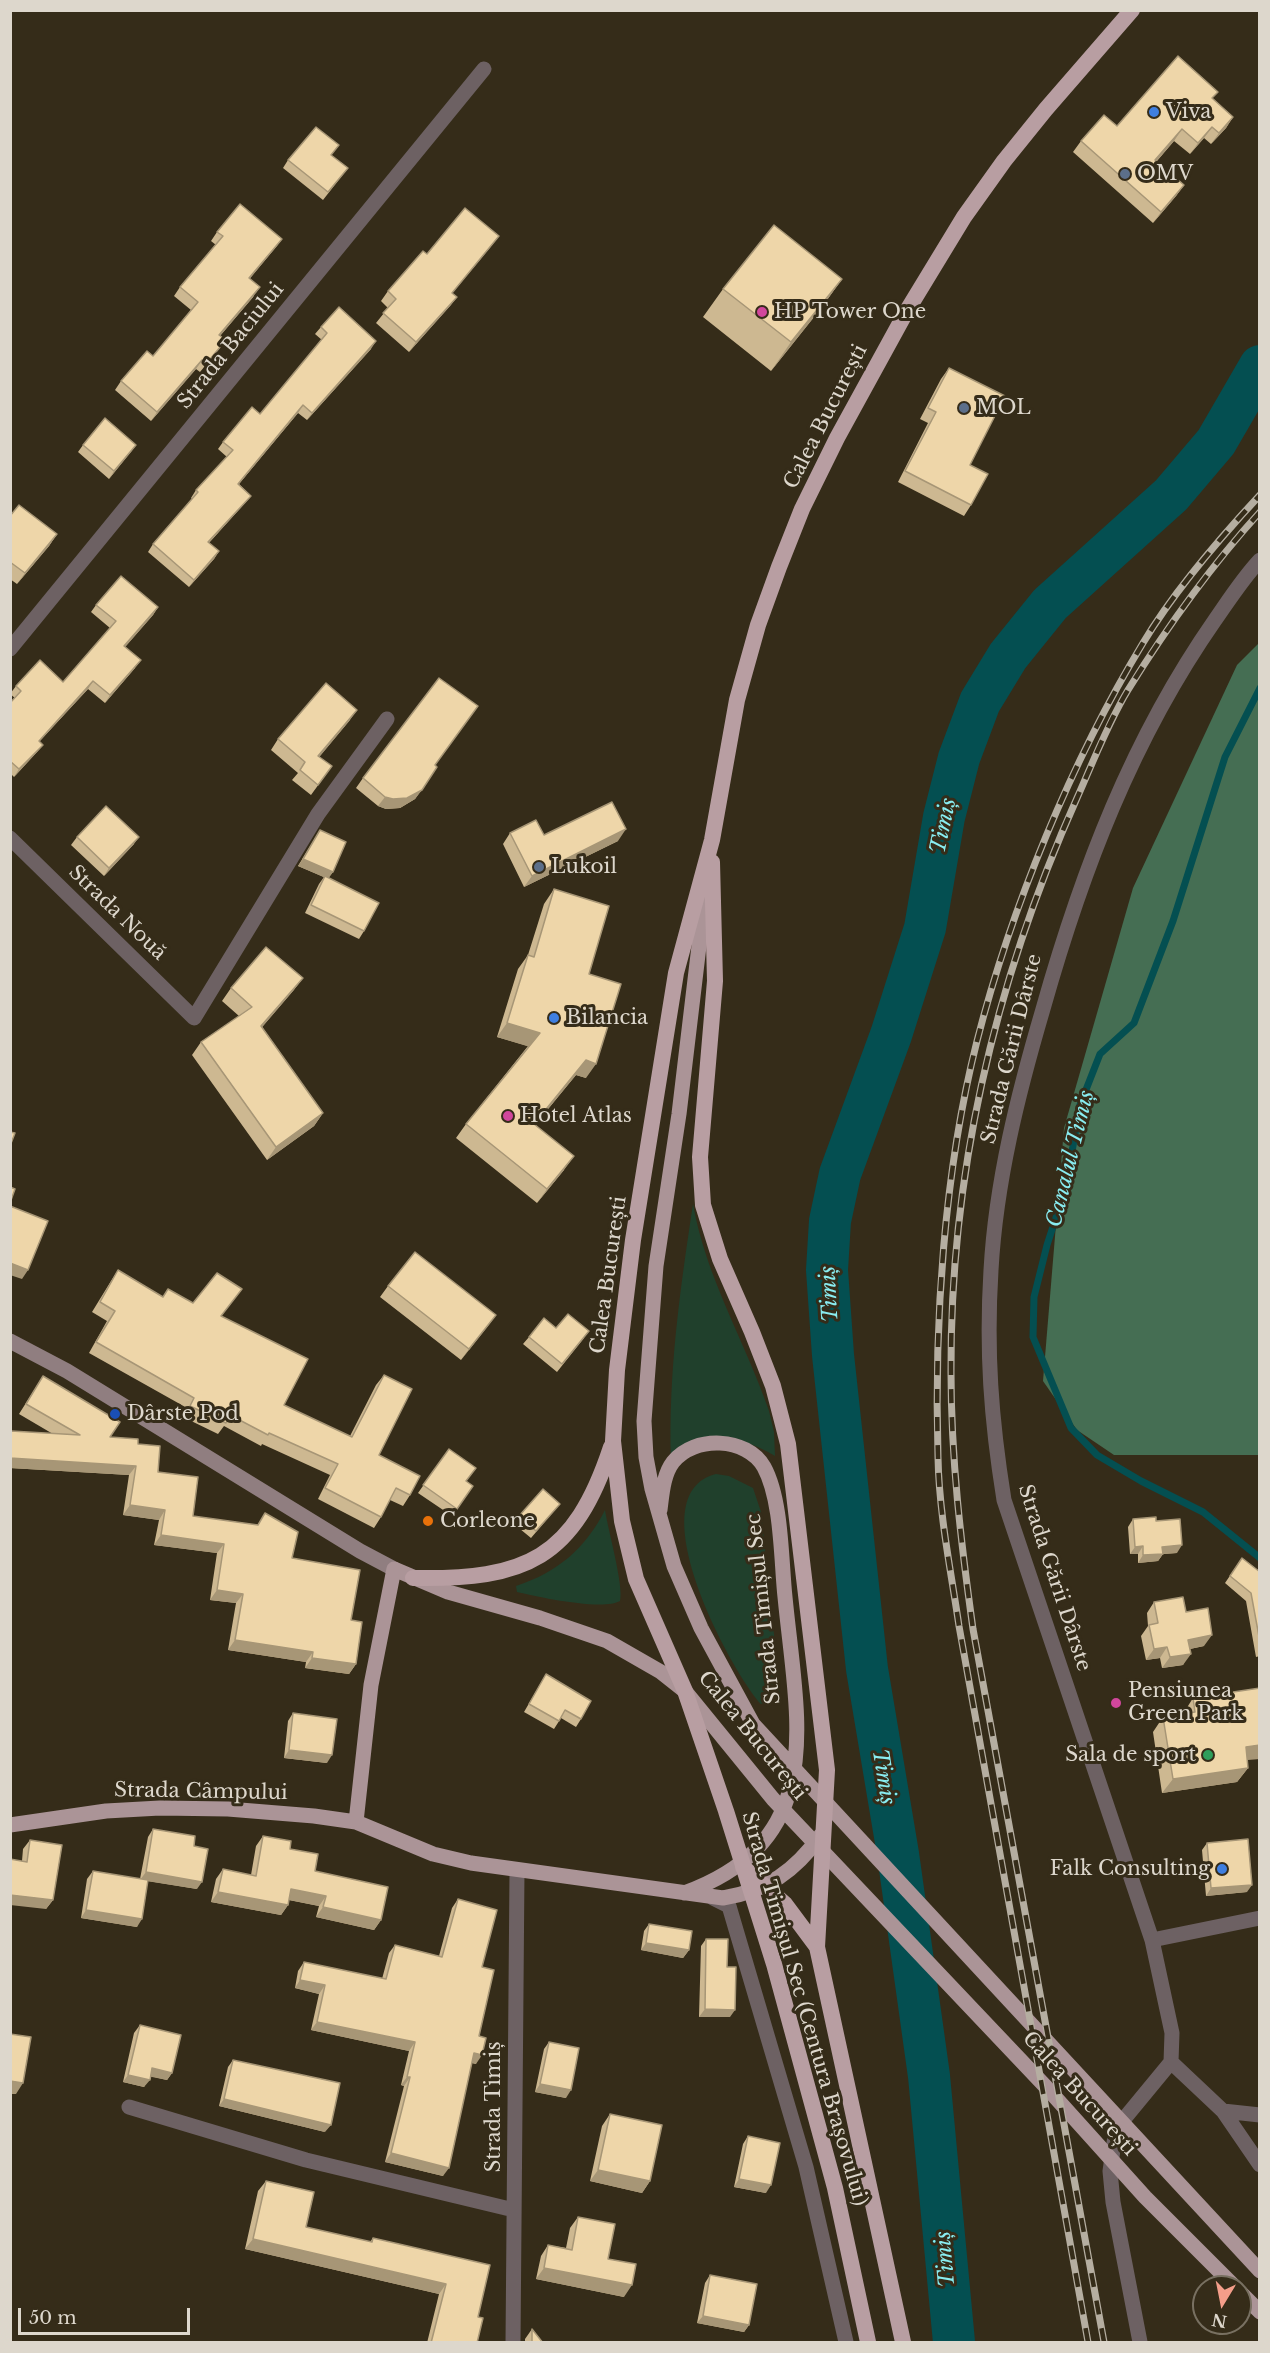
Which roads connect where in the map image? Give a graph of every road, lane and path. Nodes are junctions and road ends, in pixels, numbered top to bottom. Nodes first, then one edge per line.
1 (1132, 10) edge
2 (484, 69) dead end
3 (1260, 560) edge
4 (10, 649) edge
5 (387, 719) dead end
6 (10, 837) edge
7 (712, 840) junction
8 (10, 1341) edge
9 (613, 1441) junction
10 (659, 1519) junction
11 (394, 1569) junction
12 (413, 1578) junction
13 (686, 1692) junction
14 (356, 1822) junction
15 (10, 1824) edge
16 (824, 1832) junction
17 (741, 1865) junction
18 (517, 1871) junction
19 (766, 1887) junction
20 (684, 1893) junction
21 (713, 1898) junction
22 (1260, 1918) edge
23 (1152, 1940) junction
24 (817, 1947) junction
25 (1171, 2062) junction
26 (129, 2107) dead end
27 (1223, 2111) junction
28 (1260, 2115) edge
29 (1260, 2165) edge
30 (514, 2210) junction
31 (1260, 2271) edge
32 (1222, 2275) edge
33 (513, 2343) edge
34 (846, 2343) edge
35 (868, 2343) edge
36 (903, 2343) edge
37 (1140, 2343) edge

1 - 7 highway, Calea București
2 - 4 street, Strada Baciului
3 - 23 street, Strada Gării Dârste
5 - 6 street, Strada Nouă
7 - 9 highway, Calea București
7 - 10 main road, Calea București
7 - 16 highway, Strada Timișul Sec (Centura Brașovului)
8 - 11 main road
9 - 12 highway
9 - 13 highway, Calea București
10 - 17 main road, Strada Timișul Sec
10 - 31 main road, Calea București
11 - 12 main road
11 - 14 main road
12 - 13 main road
13 - 32 main road, Calea București
13 - 35 highway, Strada Timișul Sec (Centura Brașovului)
14 - 15 main road, Strada Câmpului
14 - 18 main road
16 - 19 main road
16 - 24 highway, Strada Timișul Sec (Centura Brașovului)
17 - 19 highway
17 - 20 main road, Strada Timișul Sec
18 - 20 main road
18 - 30 street, Strada Timiș
19 - 21 main road
19 - 24 highway
20 - 21 main road
21 - 34 street
22 - 23 street
23 - 25 street, Strada Gării Dârste
24 - 36 highway, Strada Timișul Sec (Centura Brașovului)
25 - 27 street
25 - 37 street
26 - 30 street
27 - 28 street
27 - 29 street
30 - 33 street, Strada Timiș

